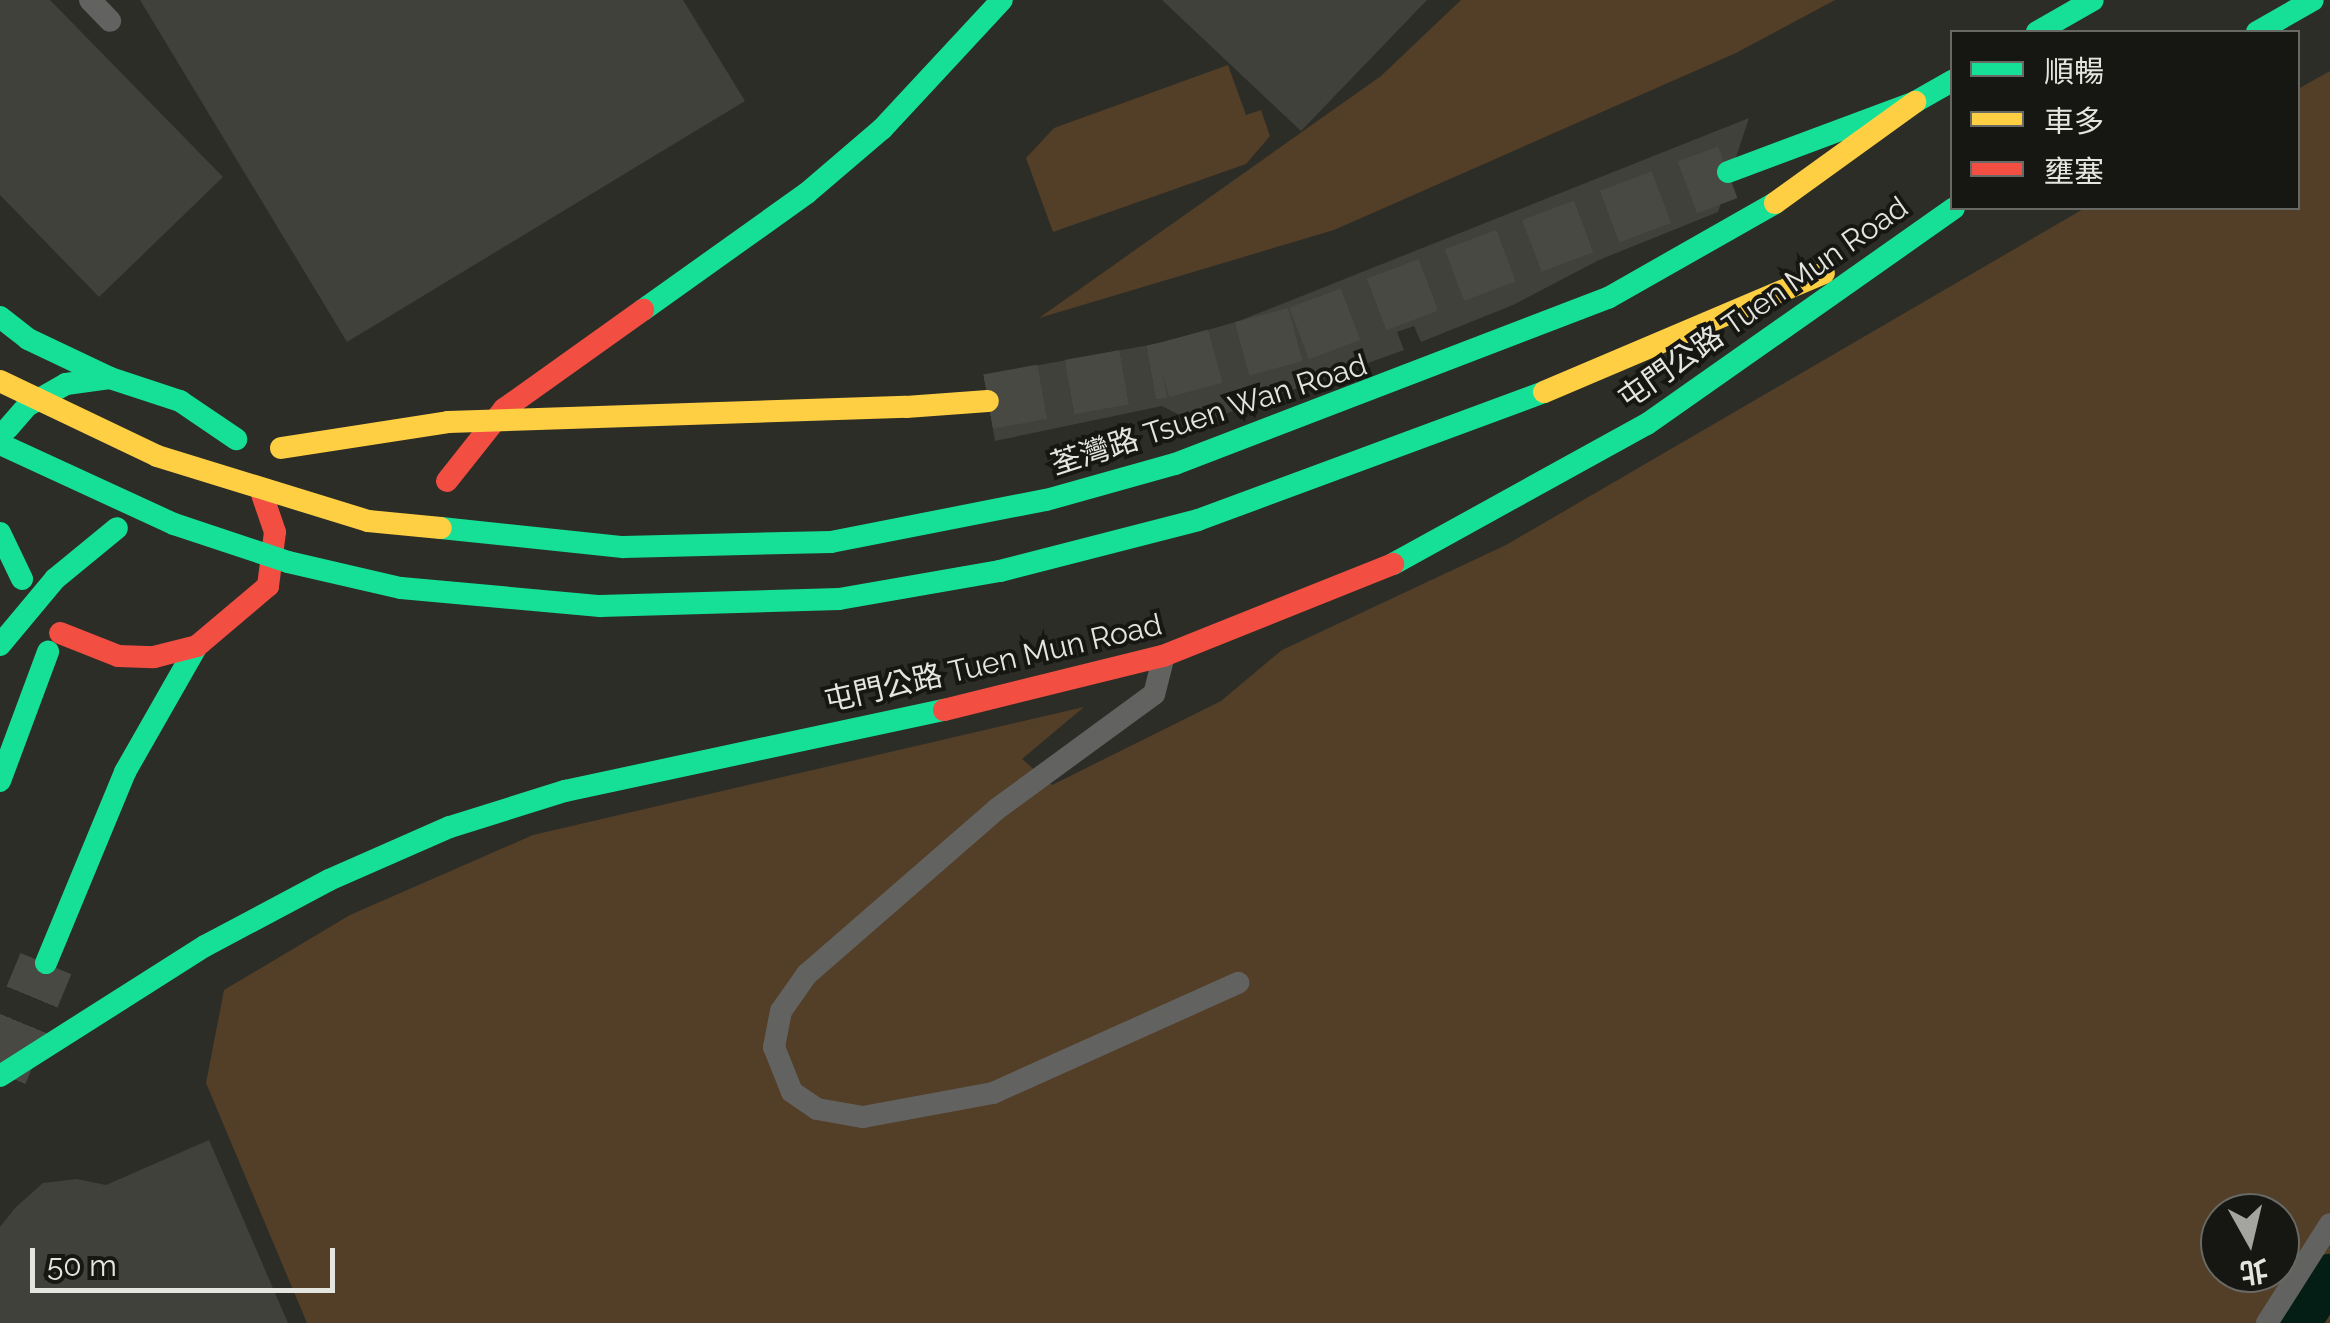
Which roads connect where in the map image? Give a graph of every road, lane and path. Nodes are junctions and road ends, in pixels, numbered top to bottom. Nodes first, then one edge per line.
1 (90, 0) edge
2 (1002, 0) edge
3 (2093, 0) edge
4 (2314, 0) edge
5 (110, 21) dead end
6 (2040, 30) edge
7 (2261, 30) edge
8 (1950, 82) edge
9 (1915, 102) junction
10 (1728, 172) tunnel mouth
11 (1950, 210) edge
12 (1913, 231) junction
13 (0, 317) edge
14 (110, 378) junction
15 (0, 381) edge
16 (988, 402) tunnel mouth
17 (236, 439) dead end
18 (0, 444) edge
19 (281, 448) dead end
20 (446, 481) dead end
21 (262, 495) dead end
22 (118, 528) dead end
23 (0, 533) edge
24 (22, 579) dead end
25 (0, 646) edge
26 (198, 646) junction
27 (1164, 656) junction
28 (0, 781) edge
29 (46, 963) tunnel mouth
30 (1238, 983) dead end
31 (0, 1076) edge
32 (2330, 1224) edge
33 (2267, 1323) edge

1 - 5 lane
2 - 20 main road
3 - 6 main road
4 - 7 main road
8 - 9 main road
9 - 10 main road
9 - 15 main road, 荃灣路 Tsuen Wan Road, bridge
11 - 12 main road, 屯門公路 Tuen Mun Road
12 - 18 main road, bridge
12 - 27 main road, 屯門公路 Tuen Mun Road
13 - 14 main road
14 - 17 main road
14 - 18 main road
16 - 19 main road, bridge
21 - 26 main road
22 - 25 main road, bridge
23 - 24 main road
26 - 28 main road
26 - 29 main road
27 - 30 lane
27 - 31 main road, 屯門公路 Tuen Mun Road
32 - 33 lane

